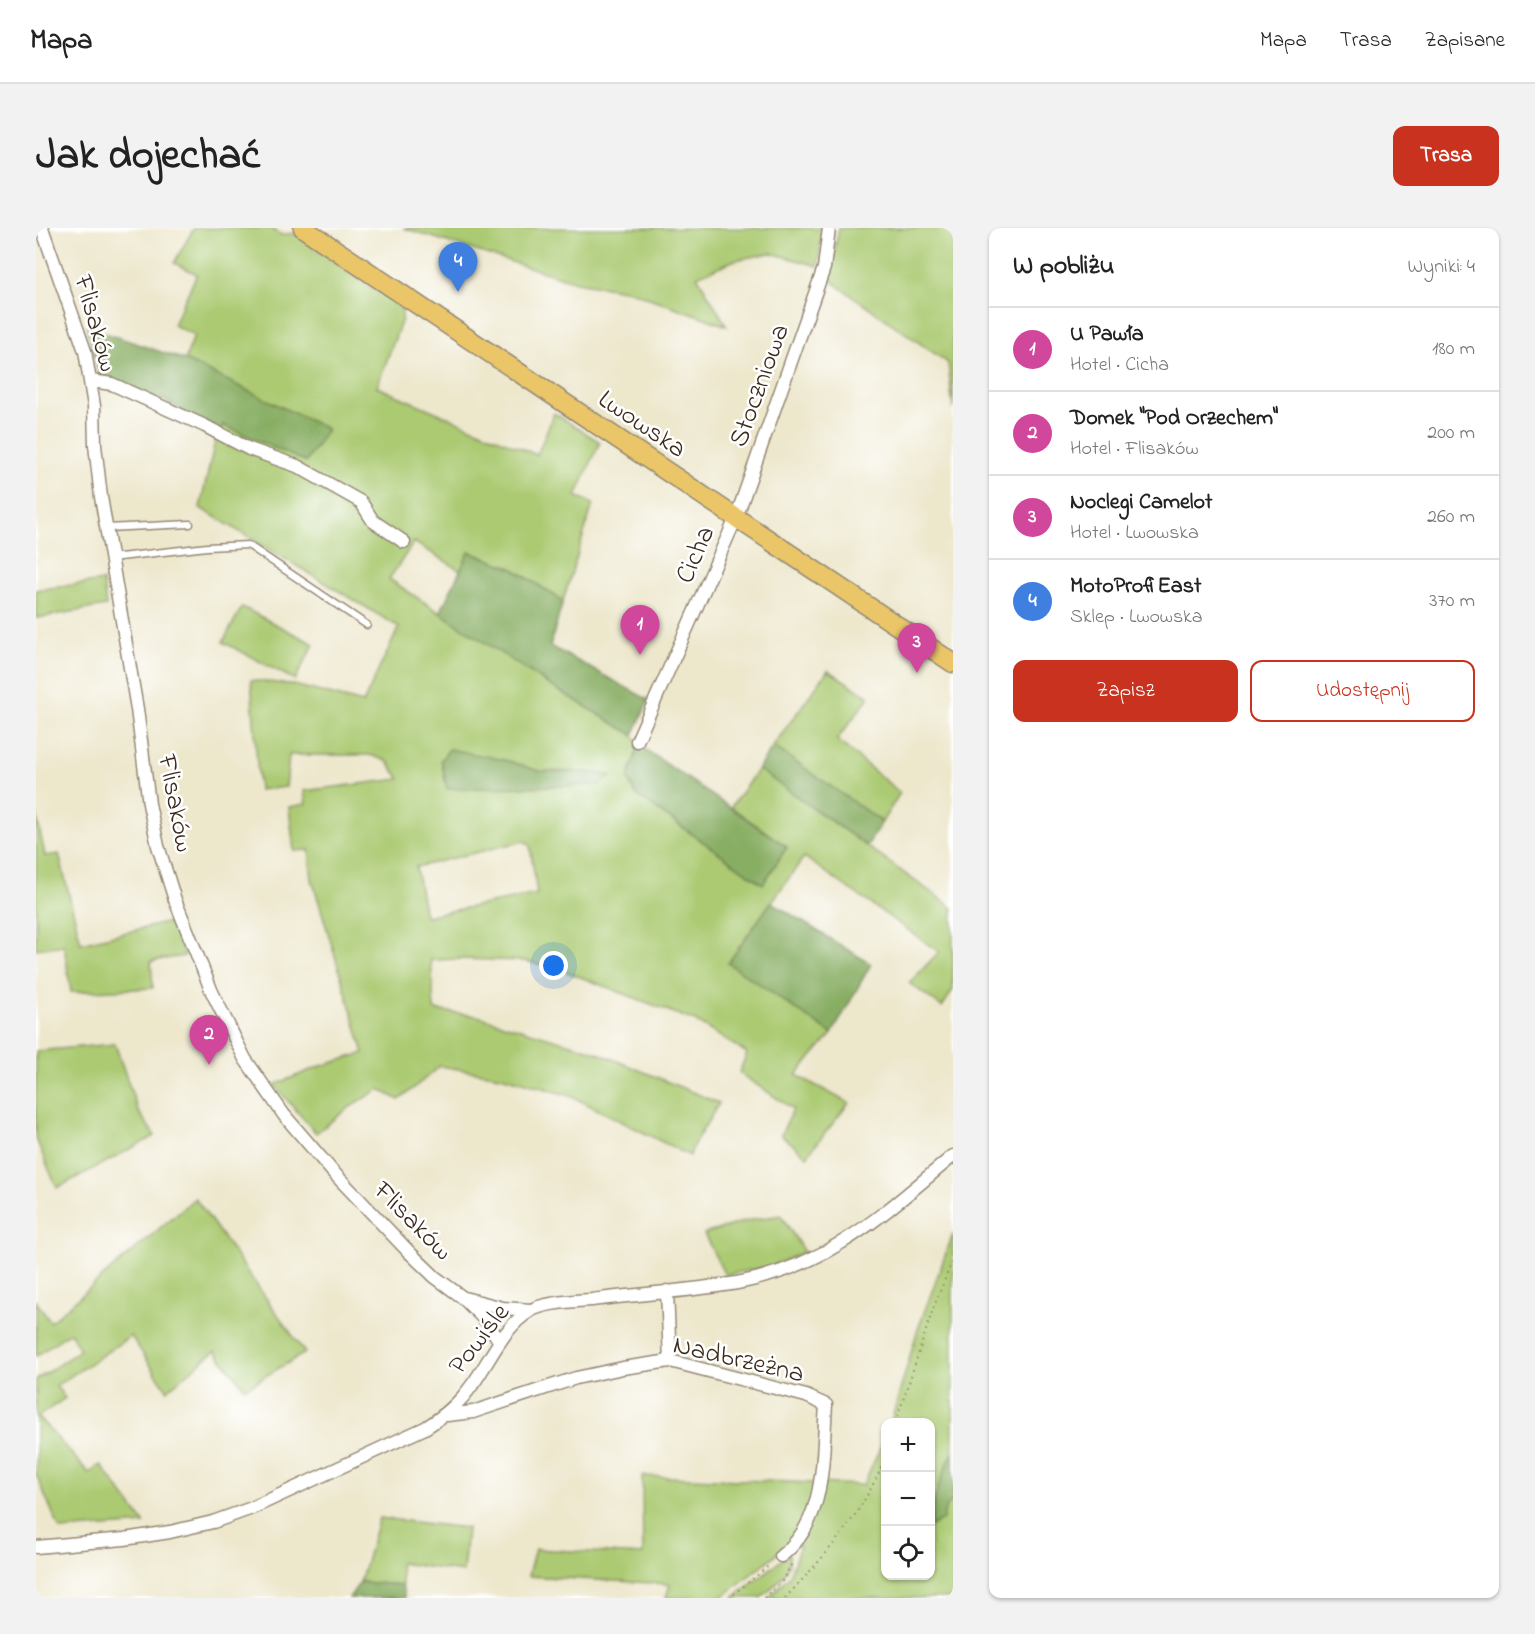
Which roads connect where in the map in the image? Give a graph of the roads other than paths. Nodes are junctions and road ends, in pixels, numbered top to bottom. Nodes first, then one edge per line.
1 (42, 228) edge
2 (303, 228) edge
3 (829, 228) edge
4 (91, 381) junction
5 (736, 518) junction
6 (190, 524) dead end
7 (106, 528) junction
8 (404, 542) dead end
9 (111, 558) junction
10 (367, 625) dead end
11 (953, 663) edge
12 (637, 741) dead end
13 (953, 1156) edge
14 (667, 1291) junction
15 (462, 1297) junction
16 (531, 1310) junction
17 (500, 1342) junction
18 (669, 1361) junction
19 (447, 1415) junction
20 (36, 1547) edge
21 (781, 1556) road end

1 - 4 street, Flisaków
2 - 5 main road, Lwowska
3 - 5 street, Stoczniowa
4 - 7 street, Flisaków
4 - 8 street
5 - 11 main road, Lwowska
5 - 12 street, Cicha
6 - 7 lane
7 - 9 street, Flisaków
9 - 10 lane
9 - 15 street, Flisaków
13 - 14 street, Powiśle
14 - 16 street, Powiśle
14 - 18 street
15 - 16 street, Flisaków
15 - 17 street, Flisaków
16 - 17 street, Powiśle
17 - 19 street, Powiśle
18 - 19 street, Nadbrzeżna
18 - 21 street, Nadbrzeżna
19 - 20 street, Powiśle

